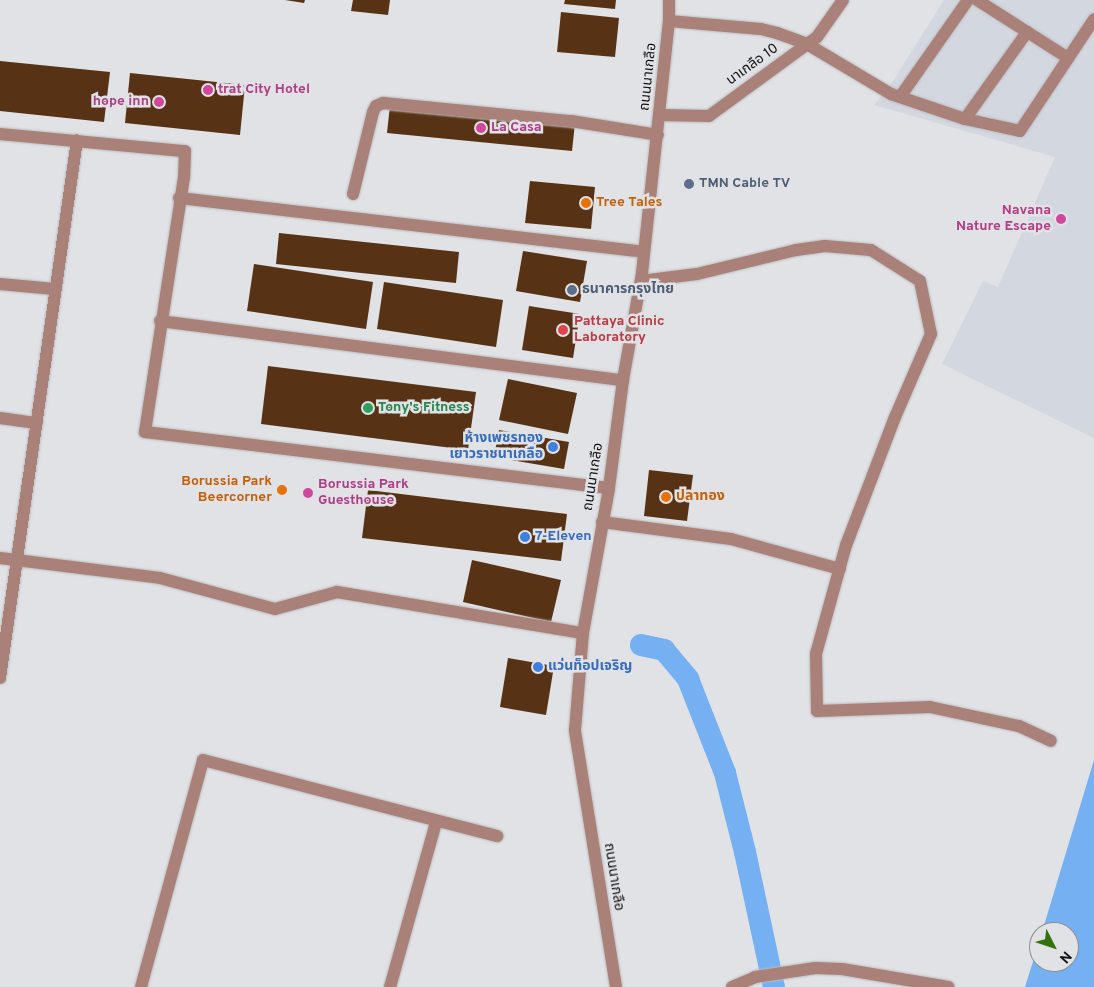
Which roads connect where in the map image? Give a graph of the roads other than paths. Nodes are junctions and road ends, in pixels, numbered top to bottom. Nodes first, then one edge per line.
1 (669, 0) edge
2 (843, 0) edge
3 (968, 0) edge
4 (977, 0) edge
5 (1094, 19) edge
6 (669, 22) junction
7 (1028, 32) junction
8 (807, 44) junction
9 (1068, 58) junction
10 (900, 97) junction
11 (660, 115) junction
12 (965, 119) junction
13 (0, 134) edge
14 (658, 135) junction
15 (77, 140) junction
16 (353, 194) dead end
17 (179, 198) junction
18 (644, 252) junction
19 (641, 282) junction
20 (0, 284) edge
21 (55, 289) junction
22 (160, 321) junction
23 (623, 380) junction
24 (0, 418) edge
25 (37, 423) junction
26 (609, 488) junction
27 (602, 522) junction
28 (0, 558) edge
29 (17, 560) junction
30 (840, 569) junction
31 (583, 633) junction
32 (0, 678) edge
33 (1051, 741) dead end
34 (436, 822) junction
35 (497, 836) dead end
36 (141, 987) edge
37 (390, 987) edge
38 (616, 987) edge
39 (732, 987) edge
40 (948, 987) edge

1 - 6 street, ถนนนาเกลือ
2 - 8 street, นาเกลือ 10
3 - 10 street
4 - 7 street
5 - 9 street
6 - 8 street
6 - 11 street, ถนนนาเกลือ
7 - 9 street
7 - 12 street
8 - 10 street
8 - 11 street, นาเกลือ 10
9 - 12 street
10 - 12 street
11 - 14 street, ถนนนาเกลือ
13 - 15 street
14 - 16 street
14 - 18 street, ถนนนาเกลือ
15 - 17 street
15 - 21 street
17 - 18 street
17 - 22 street
18 - 19 street, ถนนนาเกลือ
19 - 23 street, ถนนนาเกลือ
19 - 30 street
20 - 21 street
21 - 25 street
22 - 23 street
22 - 26 street
23 - 26 street, ถนนนาเกลือ
24 - 25 street
25 - 29 street
26 - 27 street, ถนนนาเกลือ
27 - 30 street
27 - 31 street, ถนนนาเกลือ
28 - 29 street
29 - 31 street
29 - 32 street
30 - 33 street
31 - 38 street, ถนนนาเกลือ
34 - 35 street
34 - 36 street
34 - 37 street
39 - 40 street

